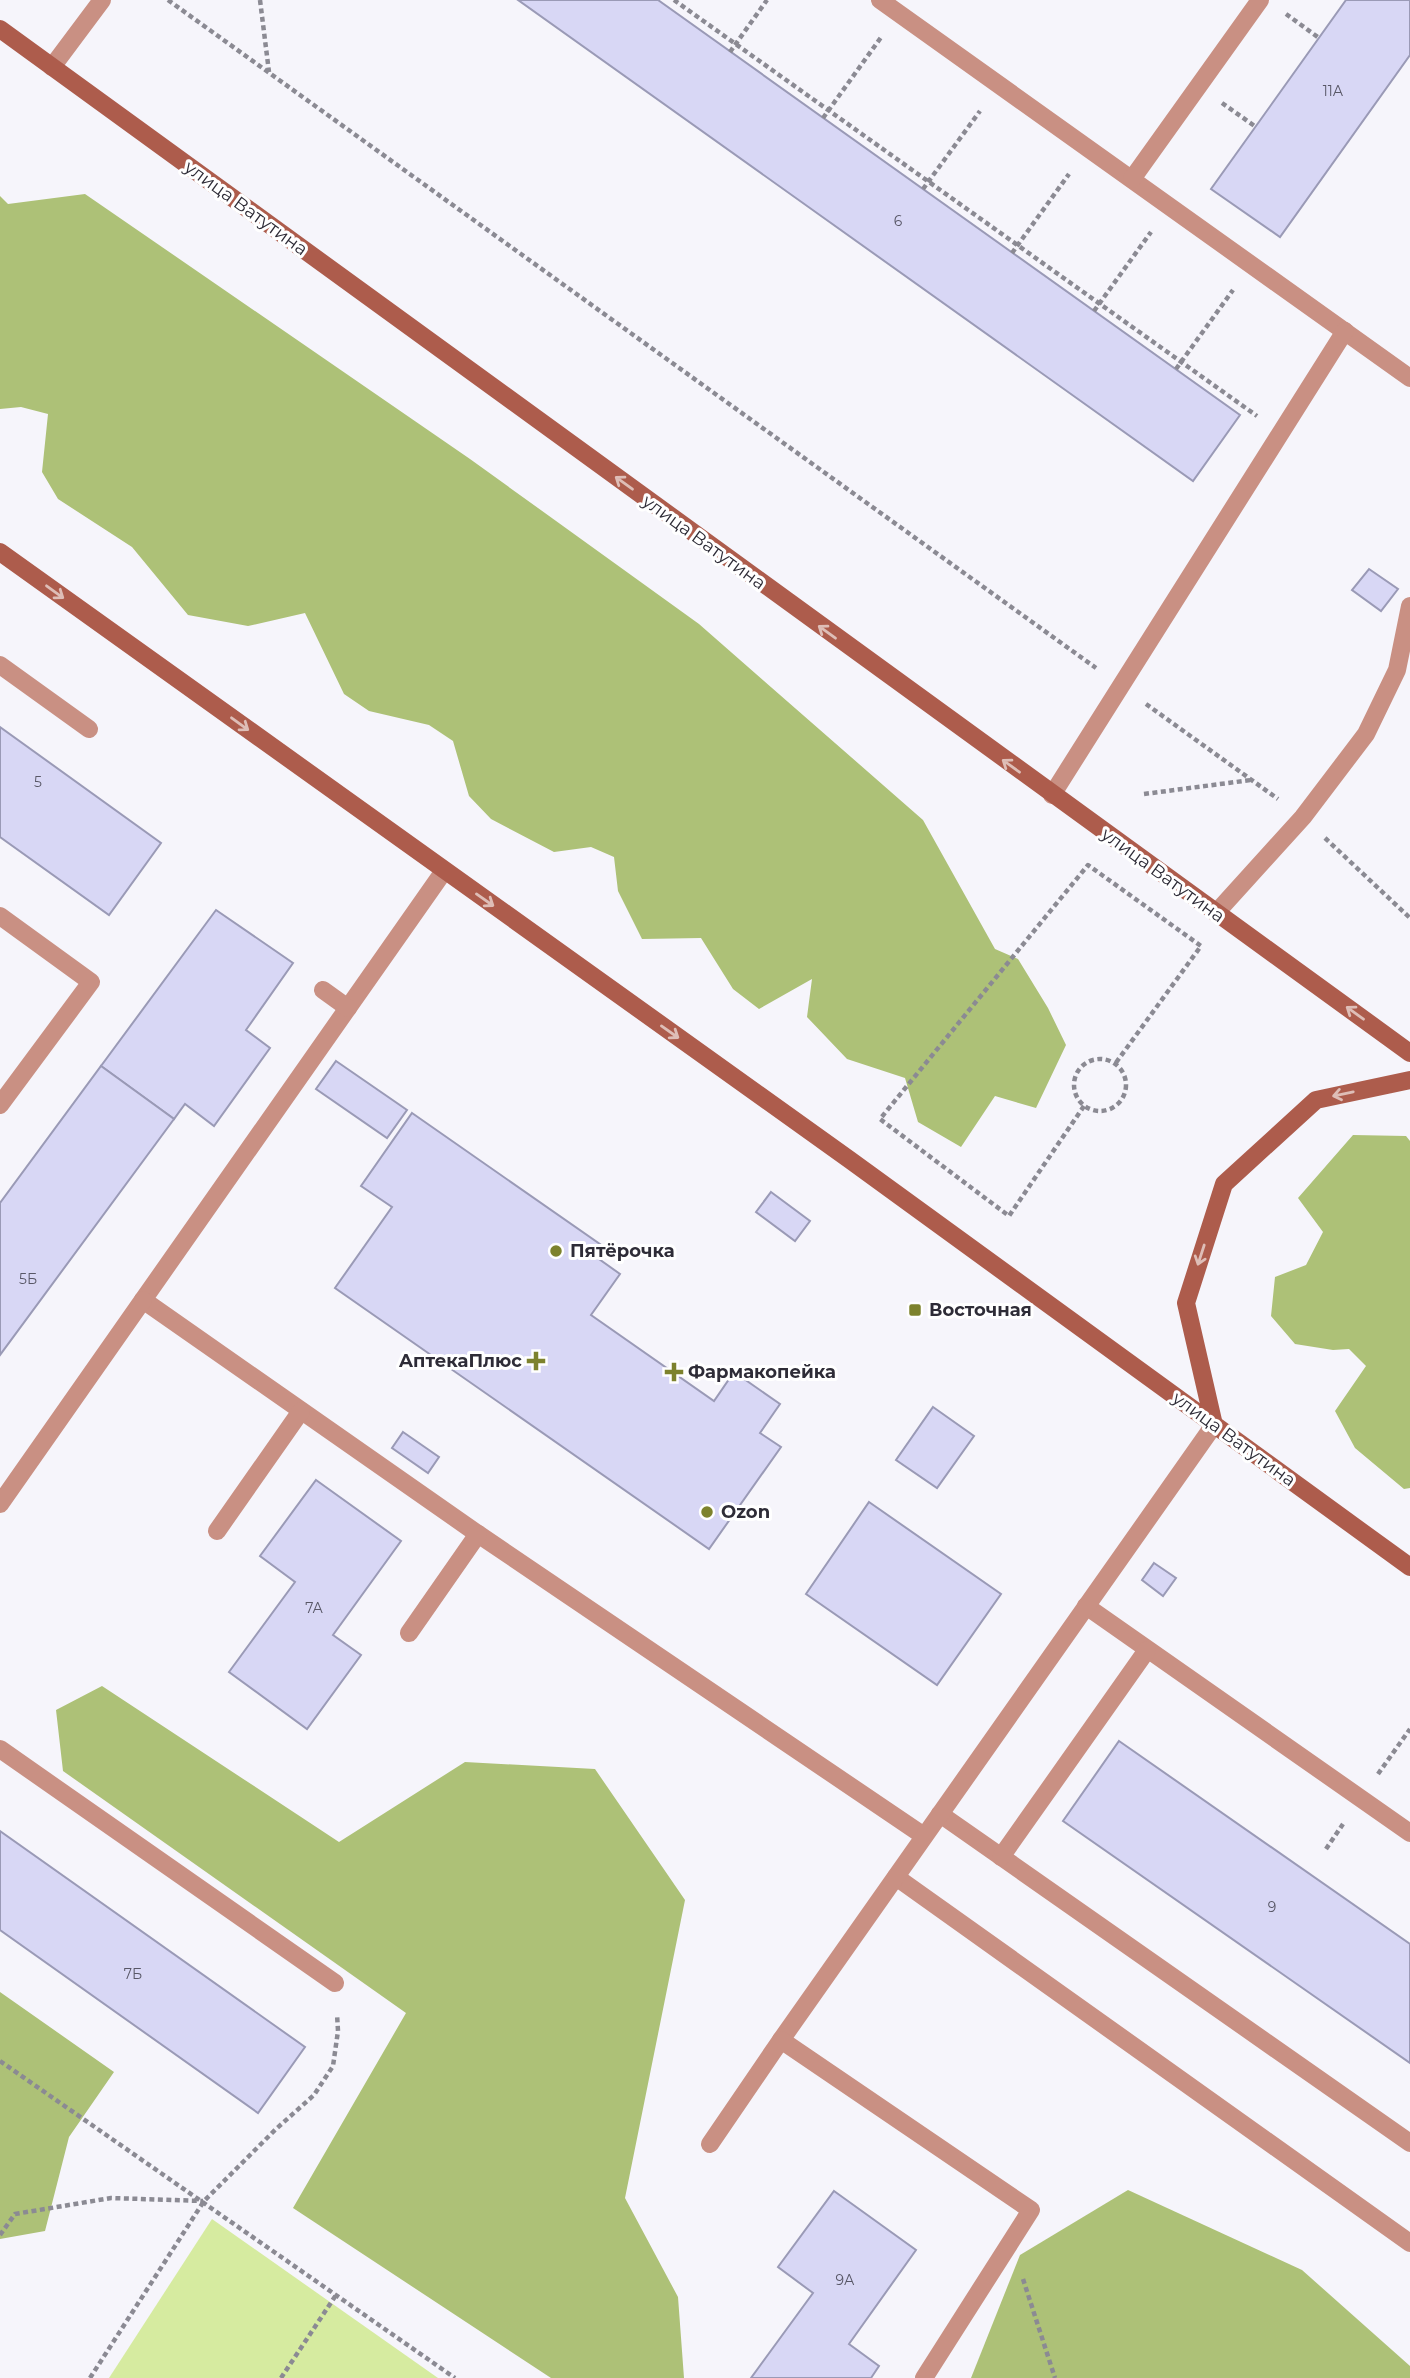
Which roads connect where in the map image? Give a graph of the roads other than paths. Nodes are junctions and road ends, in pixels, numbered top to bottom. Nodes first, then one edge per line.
1 (102, 0) edge
2 (880, 0) edge
3 (1268, 4) edge
4 (0, 29) edge
5 (52, 67) junction
6 (1132, 179) junction
7 (1345, 331) junction
8 (1410, 378) edge
9 (0, 552) edge
10 (1410, 606) edge
11 (0, 665) edge
12 (89, 729) dead end
13 (1052, 795) junction
14 (444, 872) junction
15 (1216, 913) junction
16 (0, 916) edge
17 (323, 990) dead end
18 (348, 1008) junction
19 (1410, 1053) edge
20 (1410, 1080) edge
21 (0, 1105) edge
22 (143, 1300) junction
23 (301, 1412) junction
24 (1214, 1425) junction
25 (0, 1504) edge
26 (217, 1531) dead end
27 (478, 1534) junction
28 (1410, 1567) edge
29 (1086, 1606) junction
30 (409, 1633) dead end
31 (1147, 1650) junction
32 (0, 1749) edge
33 (940, 1814) junction
34 (1410, 1833) edge
35 (924, 1836) junction
36 (1001, 1857) junction
37 (896, 1877) junction
38 (335, 1983) road end
39 (781, 2040) junction
40 (1410, 2143) edge
41 (710, 2144) dead end
42 (1410, 2244) edge
43 (924, 2378) edge

1 - 5 street
2 - 6 street
3 - 6 street
4 - 5 main road, улица Ватутина
13 -> 5 main road, улица Ватутина
6 - 7 street
7 - 8 street
7 - 13 street
9 -> 14 main road, улица Ватутина
10 - 15 street
11 - 12 street
13 - 15 main road, улица Ватутина
14 - 18 street
14 -> 24 main road, улица Ватутина
19 -> 15 main road, улица Ватутина
16 - 21 street
17 - 18 street
18 - 22 street
20 -> 24 main road
22 - 23 street
22 - 25 street
23 - 26 street
23 - 27 street
24 - 28 main road, улица Ватутина
24 - 29 street
27 - 30 street
27 - 35 street
29 - 31 street
29 - 33 street
31 - 34 street
31 - 36 street
32 - 38 street
33 - 35 street
33 - 36 street
35 - 37 street
36 - 40 street
37 - 39 street
37 - 42 street
39 - 41 street
39 - 43 street

